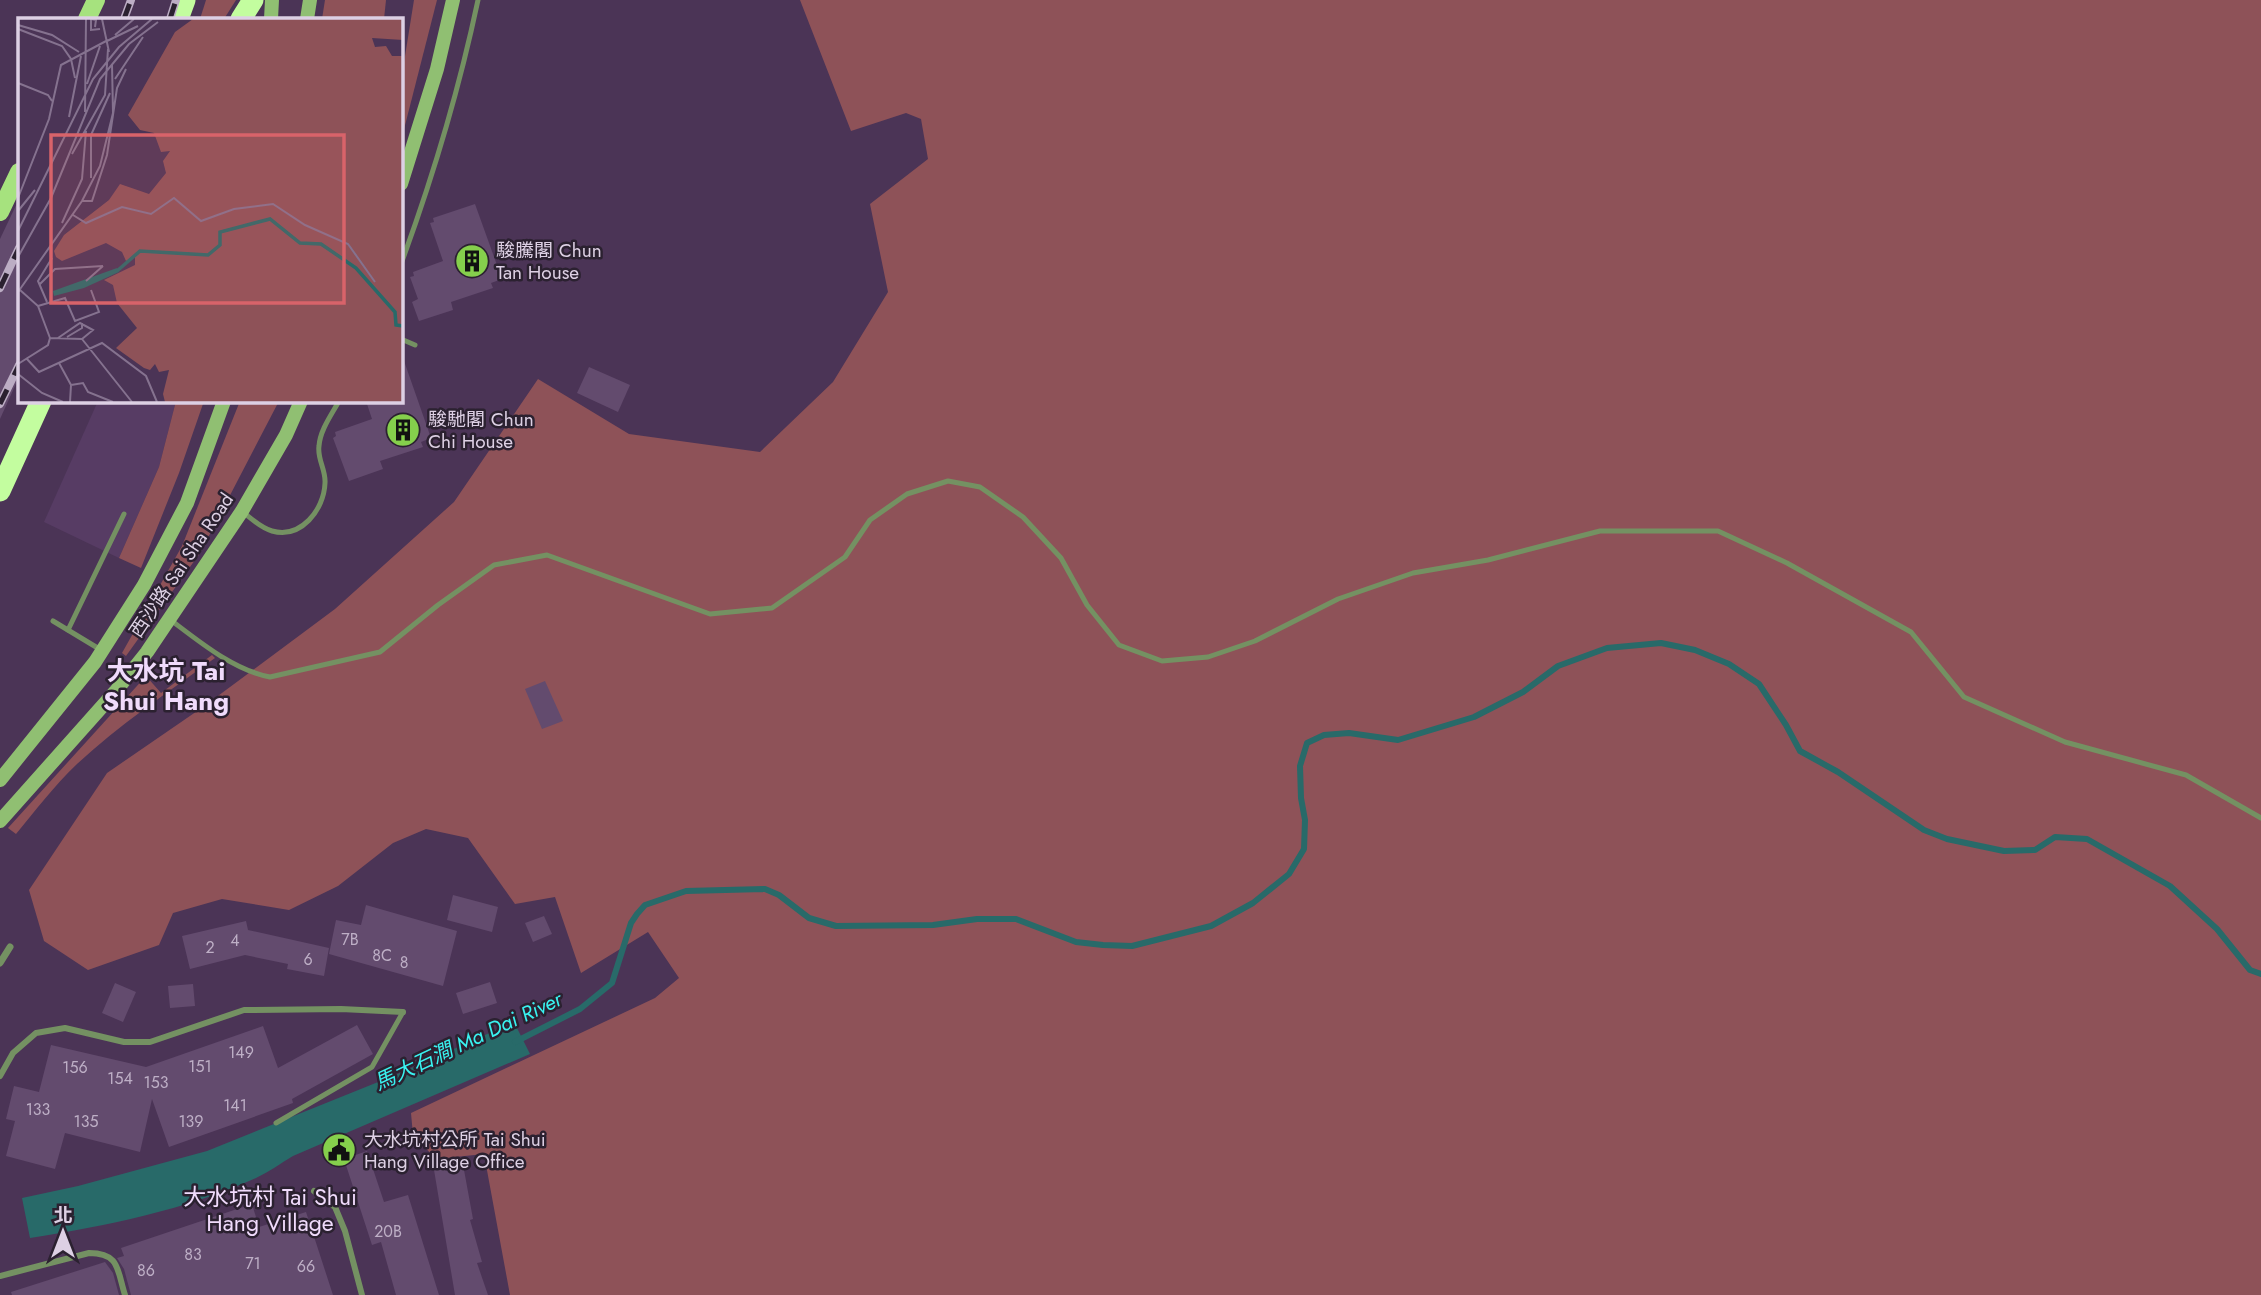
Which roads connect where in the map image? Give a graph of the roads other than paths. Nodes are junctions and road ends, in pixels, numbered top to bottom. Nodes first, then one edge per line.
1 (96, 0) edge
2 (184, 0) edge
3 (253, 0) edge
4 (272, 0) edge
5 (310, 0) edge
6 (453, 0) edge
7 (478, 0) edge
8 (87, 18) edge
9 (178, 18) edge
10 (242, 18) edge
11 (271, 18) edge
12 (307, 18) edge
13 (18, 174) edge
14 (402, 181) edge
15 (0, 212) edge
16 (402, 261) edge
17 (402, 339) edge
18 (415, 345) dead end
19 (41, 402) edge
20 (224, 402) edge
21 (299, 402) edge
22 (339, 402) edge
23 (0, 491) edge
24 (242, 511) junction
25 (124, 514) dead end
26 (170, 619) junction
27 (53, 621) dead end
28 (68, 630) junction
29 (103, 651) junction
30 (0, 780) edge
31 (2261, 818) edge
32 (0, 821) edge
33 (10, 947) dead end
34 (0, 963) edge
35 (403, 1012) joint
36 (0, 1076) edge
37 (276, 1123) dead end
38 (314, 1191) dead end
39 (0, 1276) edge
40 (125, 1295) edge
41 (362, 1295) edge

1 - 8 main road
2 - 9 highway
3 - 10 highway
4 - 11 main road
5 - 12 main road
6 - 14 main road
7 - 16 lane
13 - 15 main road
17 - 18 lane
19 - 23 highway
20 - 29 main road, 西沙路 Sai Sha Road
21 - 24 main road, 西沙路 Sai Sha Road
22 - 24 lane
24 - 26 main road, 西沙路 Sai Sha Road
25 - 28 lane
26 - 31 lane
26 - 32 main road, 西沙路 Sai Sha Road
27 - 28 lane
28 - 29 lane
29 - 30 main road, 西沙路 Sai Sha Road
33 - 34 street
35 - 36 street
35 - 37 lane
38 - 41 street
39 - 40 street

